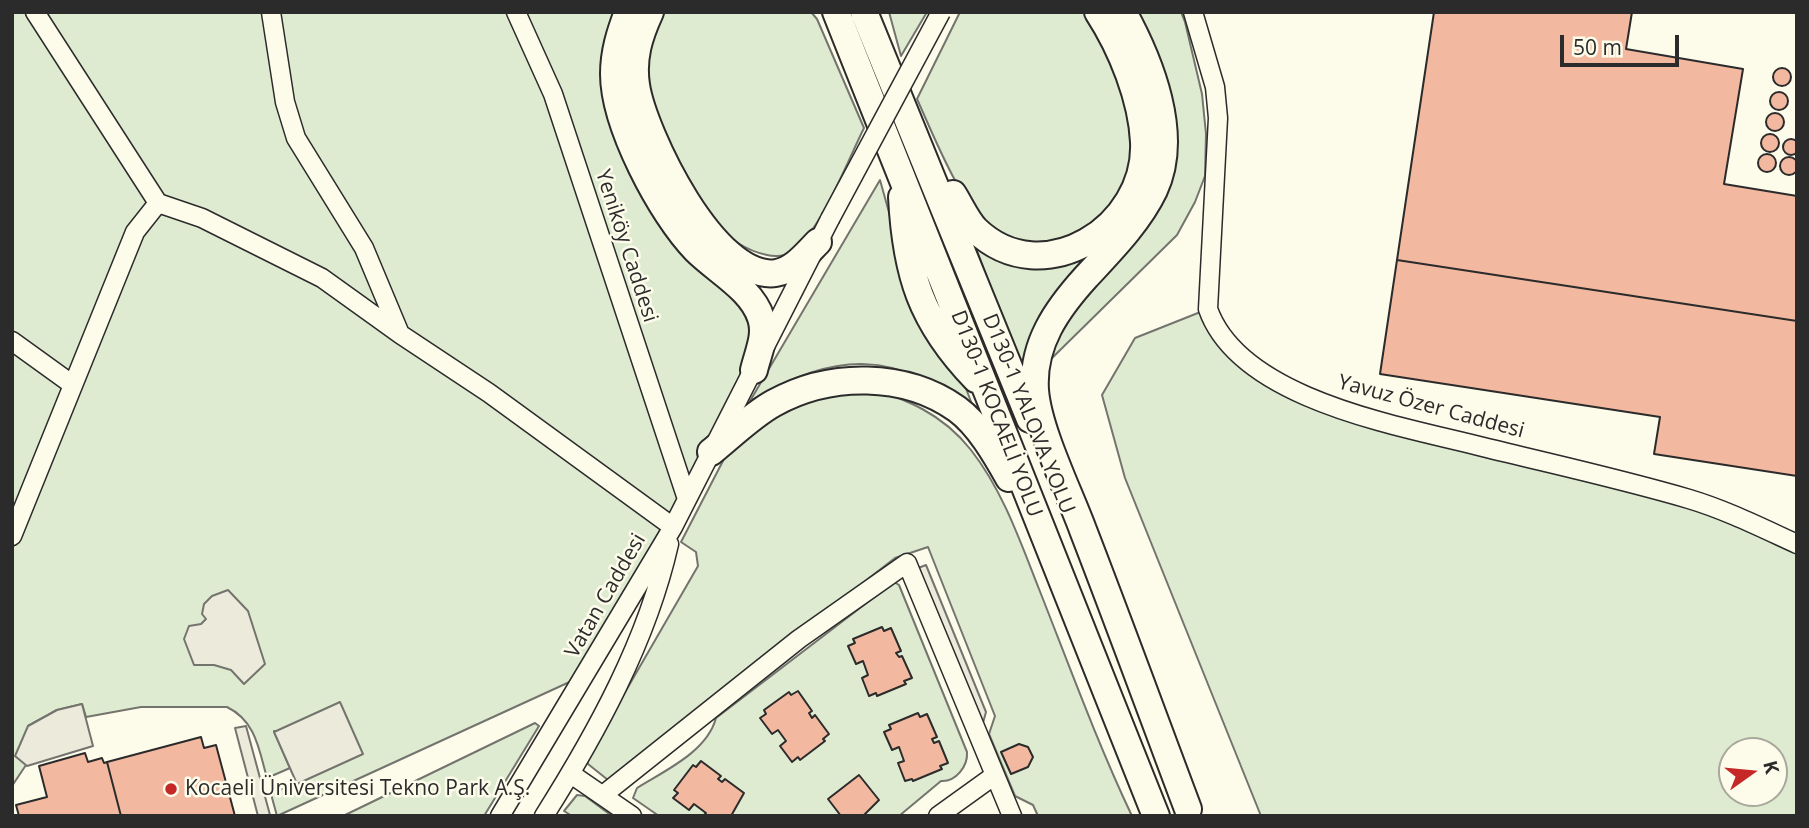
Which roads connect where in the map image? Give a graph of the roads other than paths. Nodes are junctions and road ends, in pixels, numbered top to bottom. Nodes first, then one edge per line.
1 (35, 12) edge
2 (271, 12) edge
3 (516, 12) edge
4 (628, 12) edge
5 (650, 12) edge
6 (821, 12) edge
7 (836, 12) edge
8 (864, 12) edge
9 (880, 12) edge
10 (941, 12) edge
11 (1098, 12) edge
12 (1123, 12) edge
13 (1192, 12) edge
14 (884, 62) junction
15 (862, 80) junction
16 (915, 132) junction
17 (158, 203) junction
18 (824, 231) junction
19 (400, 334) junction
20 (12, 341) edge
21 (754, 370) junction
22 (73, 386) junction
23 (711, 452) junction
24 (686, 496) junction
25 (673, 527) junction
26 (12, 536) edge
27 (1797, 544) edge
28 (1055, 564) junction
29 (571, 774) junction
30 (995, 775) junction
31 (603, 795) junction
32 (1190, 812) edge
33 (500, 816) edge
34 (544, 816) edge
35 (632, 816) edge
36 (939, 816) edge
37 (1012, 816) edge
38 (1156, 816) edge

1 - 17 street
2 - 19 street
3 - 24 street, Yeniköy Caddesi
4 - 21 highway
5 - 18 highway
6 - 15 highway
7 - 15 highway, D130-1 KOCAELİ YOLU
8 - 14 highway, D130-1 YALOVA YOLU
9 - 14 highway
10 - 18 street, bridge
11 - 16 highway
12 - 32 highway
13 - 27 street, Yavuz Özer Caddesi
14 - 16 highway, D130-1 YALOVA YOLU
15 - 28 highway, D130-1 KOCAELİ YOLU
16 - 32 highway, D130-1 YALOVA YOLU
17 - 19 street
17 - 22 street
18 - 21 street
19 - 25 street
20 - 22 street
21 - 23 street
22 - 26 street
23 - 24 street
23 - 28 highway
24 - 25 street
25 - 29 street, Vatan Caddesi
25 - 33 street, Vatan Caddesi
28 - 38 highway, D130-1 KOCAELİ YOLU
29 - 31 street
29 - 34 street, Vatan Caddesi
30 - 31 street
30 - 36 street
30 - 37 street
31 - 35 street

